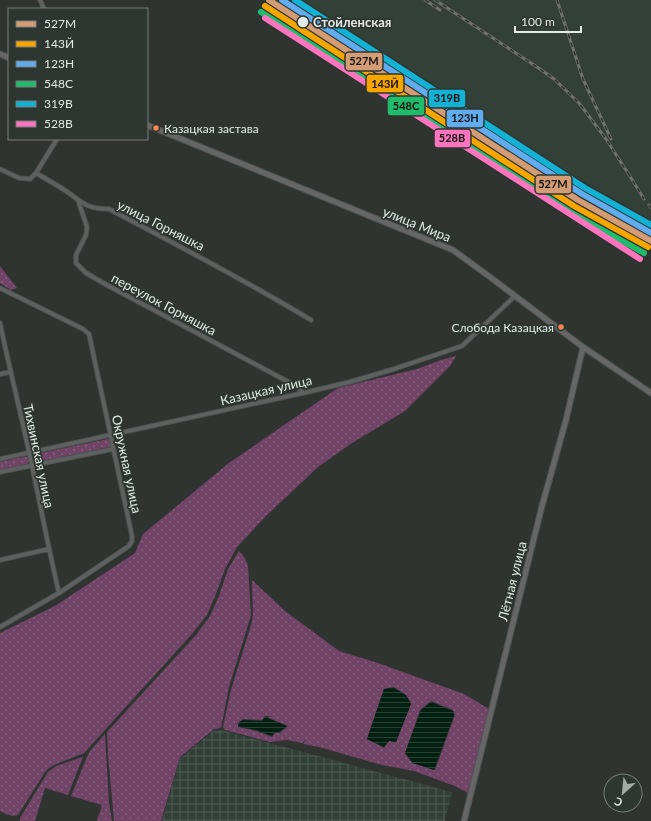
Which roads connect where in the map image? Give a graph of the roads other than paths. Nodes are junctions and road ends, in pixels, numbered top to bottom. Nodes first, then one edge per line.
1 (148, 125) edge
2 (56, 140) edge
3 (0, 170) edge
4 (36, 173) junction
5 (78, 200) junction
6 (0, 288) edge
7 (515, 296) junction
8 (311, 320) dead end
9 (0, 323) edge
10 (583, 347) junction
11 (10, 372) junction
12 (0, 374) edge
13 (303, 392) junction
14 (651, 393) edge
15 (110, 435) junction
16 (113, 449) junction
17 (29, 453) junction
18 (0, 459) edge
19 (32, 465) junction
20 (0, 472) edge
21 (49, 549) junction
22 (0, 560) edge
23 (59, 593) junction
24 (0, 627) edge
25 (464, 821) edge

1 - 7 main road, улица Мира
2 - 4 street
3 - 4 street
4 - 5 street, улица Горняшка
5 - 8 street, улица Горняшка
5 - 13 street, переулок Горняшка
6 - 15 street, Окружная улица
7 - 10 main road, улица Мира
7 - 13 street, Казацкая улица
9 - 11 street, Тихвинская улица
10 - 14 main road, улица Мира
10 - 25 main road, Лётная улица
11 - 12 street
11 - 17 street, Тихвинская улица
13 - 15 street, Казацкая улица
15 - 16 street, Окружная улица
15 - 17 street, Казацкая улица
16 - 19 street
16 - 23 street, Окружная улица
17 - 18 street, Казацкая улица
17 - 19 street, Тихвинская улица
19 - 20 street
19 - 21 street, Тихвинская улица
21 - 22 street
21 - 23 street, Тихвинская улица
23 - 24 street, Окружная улица

